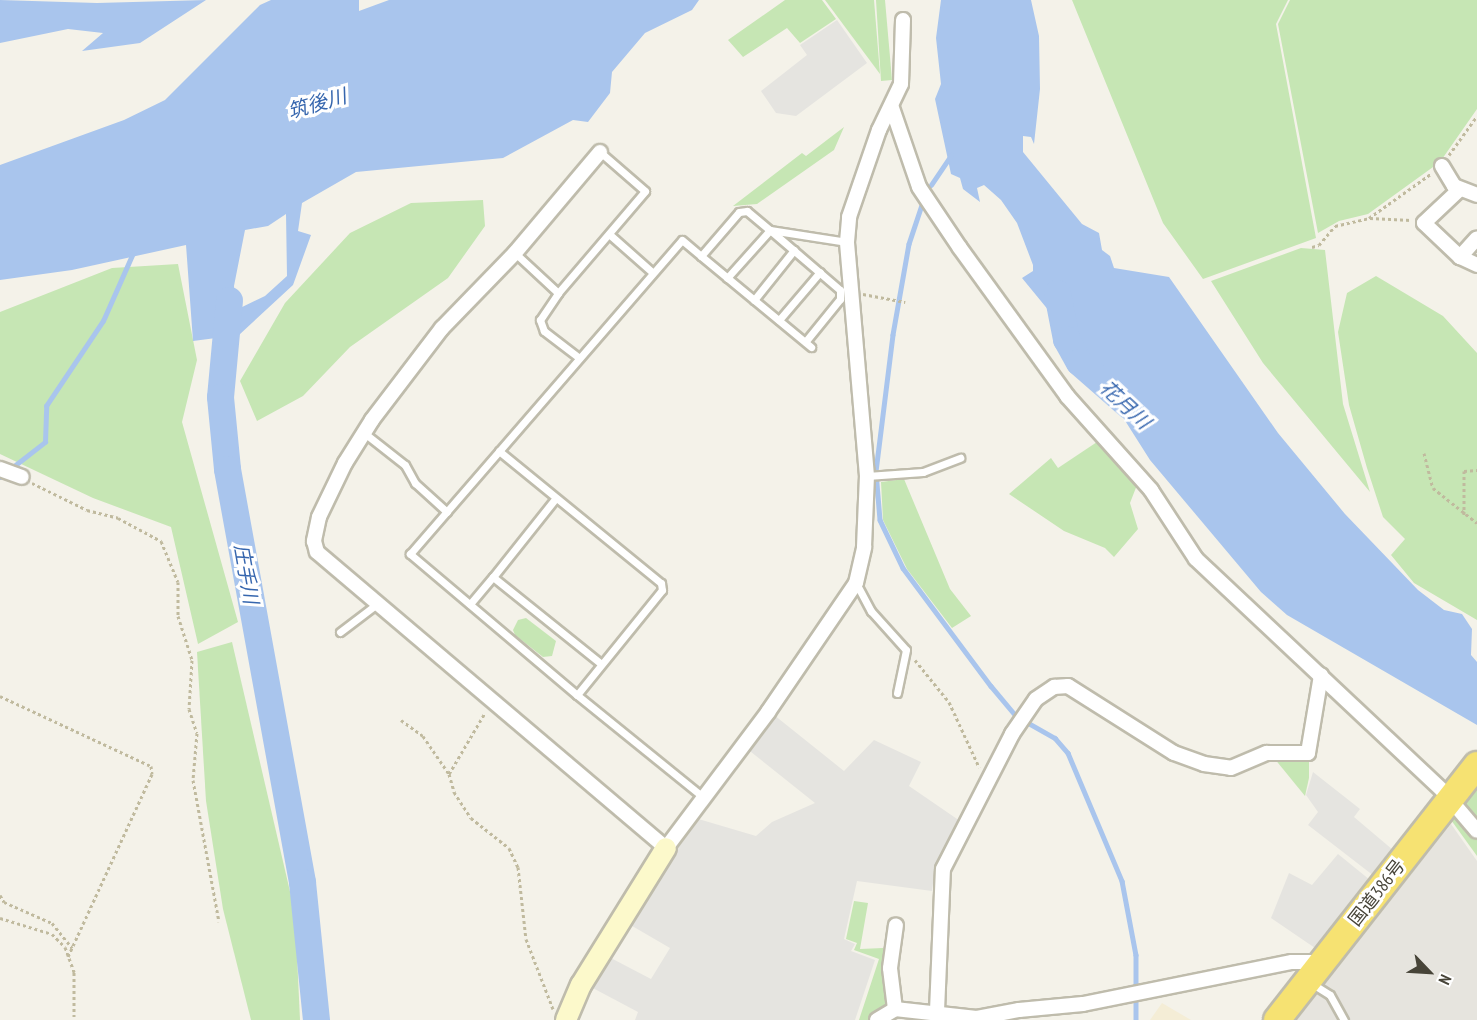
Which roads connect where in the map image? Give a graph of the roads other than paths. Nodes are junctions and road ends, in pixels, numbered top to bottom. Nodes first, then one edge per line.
1 (903, 20) dead end
2 (892, 108) junction
3 (600, 152) joint
4 (1442, 166) road end
5 (1459, 190) junction
6 (1477, 195) edge
7 (770, 230) junction
8 (609, 234) junction
9 (1477, 238) edge
10 (847, 242) junction
11 (794, 250) junction
12 (514, 253) junction
13 (701, 256) junction
14 (1460, 257) junction
15 (1477, 265) edge
16 (651, 271) junction
17 (820, 272) junction
18 (727, 278) junction
19 (558, 293) junction
20 (754, 300) junction
21 (779, 320) junction
22 (578, 357) junction
23 (363, 432) junction
24 (500, 451) junction
25 (960, 458) dead end
26 (1, 469) edge
27 (22, 477) road end
28 (872, 477) junction
29 (555, 499) junction
30 (447, 512) junction
31 (493, 577) junction
32 (856, 583) junction
33 (378, 603) junction
34 (470, 604) junction
35 (340, 632) dead end
36 (600, 663) junction
37 (1321, 675) junction
38 (897, 693) dead end
39 (577, 695) junction
40 (1477, 765) edge
41 (1454, 794) junction
42 (703, 797) junction
43 (1477, 831) edge
44 (666, 848) junction
45 (896, 925) dead end
46 (1313, 974) junction
47 (895, 1009) junction
48 (937, 1011) junction
49 (560, 1015) edge
50 (877, 1020) edge
51 (1277, 1020) edge
52 (1344, 1020) edge

1 - 2 street
2 - 10 street
2 - 37 street
3 - 8 lane
3 - 12 street
4 - 5 street
5 - 6 street
5 - 14 street
7 - 10 lane
7 - 11 lane
7 - 13 lane
7 - 18 lane
8 - 16 lane
8 - 19 lane
9 - 14 street
10 - 28 street
11 - 17 lane
11 - 20 lane
12 - 19 lane
12 - 23 street
13 - 16 lane
13 - 18 lane
14 - 15 street
16 - 22 lane
17 - 21 lane
17 - 21 lane
18 - 20 lane
19 - 22 lane
20 - 21 lane
22 - 24 lane
23 - 30 lane
23 - 33 street
24 - 29 lane
24 - 30 lane
25 - 28 lane
26 - 27 street
28 - 32 street
29 - 31 lane
29 - 36 lane
30 - 34 lane
31 - 34 lane
31 - 36 lane
32 - 38 lane
32 - 42 street
33 - 35 lane
33 - 44 street
34 - 39 lane
36 - 39 lane
37 - 41 street
37 - 48 street
39 - 42 lane
40 - 41 highway, 国道386号
41 - 43 street
41 - 46 highway, 国道386号
42 - 44 street
44 - 49 street
45 - 47 street
46 - 48 street
46 - 51 highway, 国道386号
46 - 52 lane
47 - 48 street
47 - 50 street

